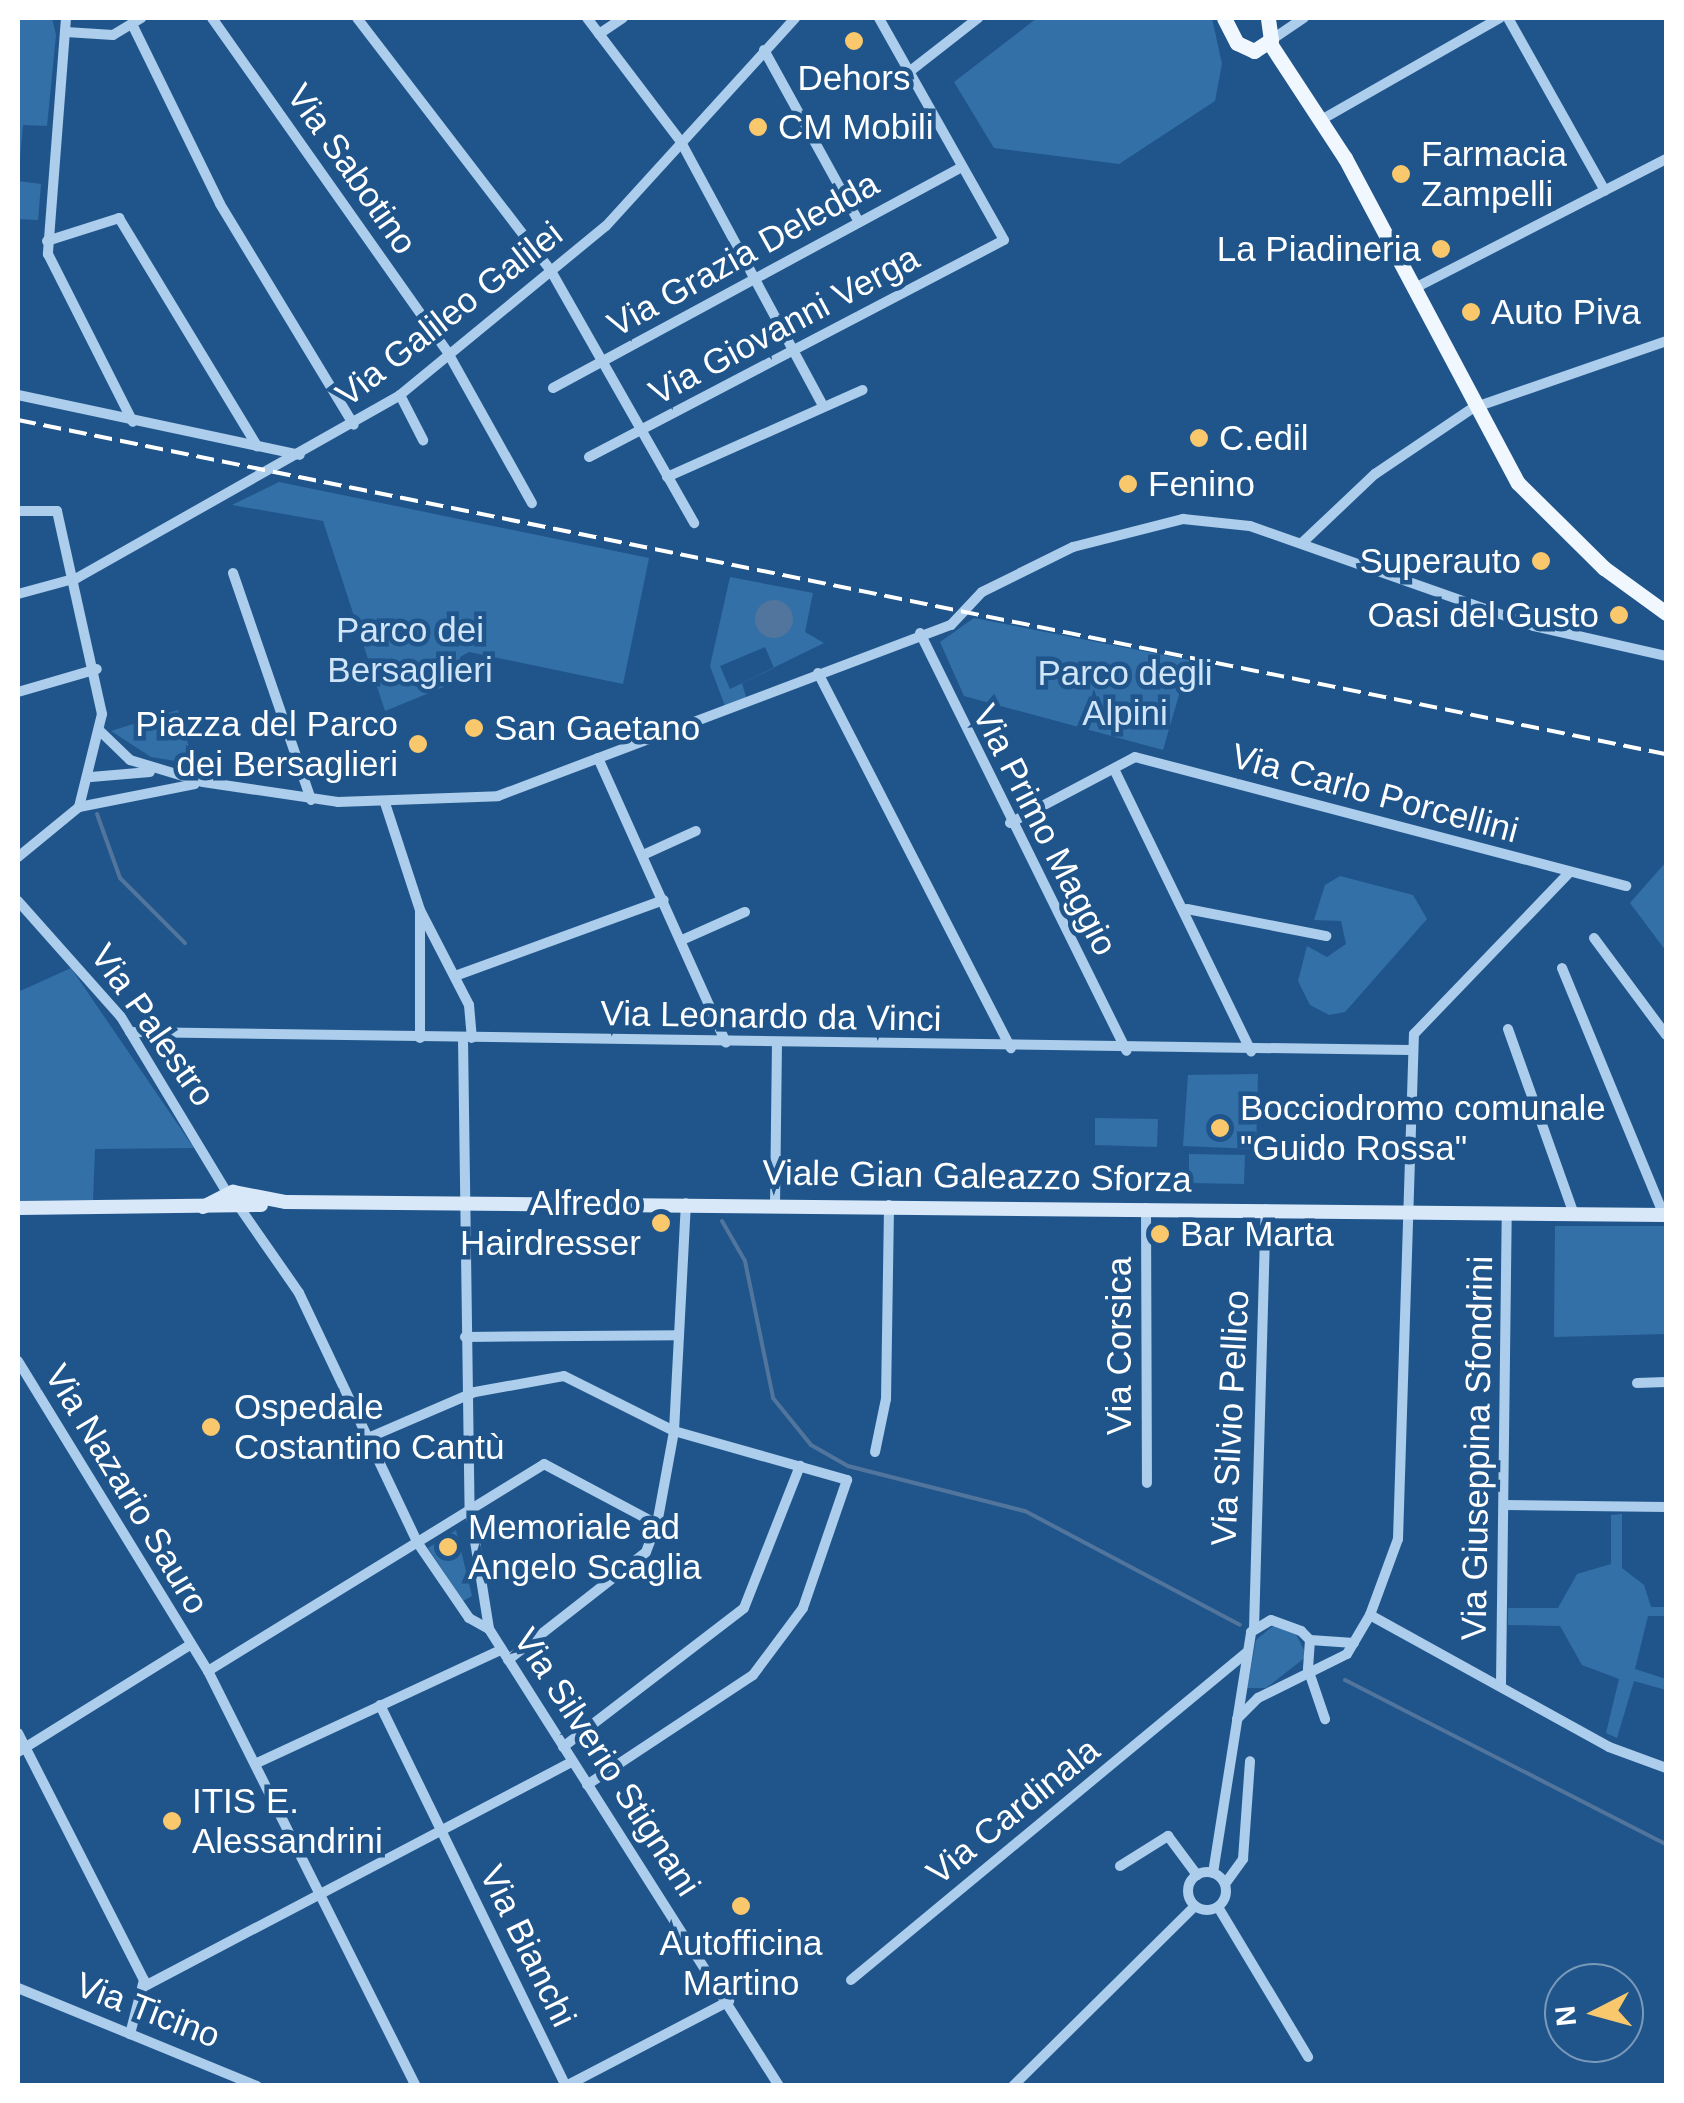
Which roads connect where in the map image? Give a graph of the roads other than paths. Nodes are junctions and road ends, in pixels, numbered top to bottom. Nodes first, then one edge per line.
1 (66, 18) edge
2 (212, 18) edge
3 (357, 18) edge
4 (587, 18) edge
5 (623, 18) edge
6 (795, 18) edge
7 (880, 18) edge
8 (978, 18) edge
9 (1268, 18) edge
10 (1304, 18) edge
11 (1500, 18) edge
12 (1508, 18) edge
13 (136, 21) edge
14 (1231, 22) edge
15 (66, 32) junction
16 (600, 34) junction
17 (1270, 41) junction
18 (764, 50) junction
19 (1254, 51) junction
20 (1278, 65) junction
21 (909, 72) junction
22 (1321, 120) junction
23 (681, 142) junction
24 (1666, 160) edge
25 (961, 166) junction
26 (1605, 191) junction
27 (858, 220) junction
28 (47, 240) junction
29 (551, 270) junction
30 (758, 280) junction
31 (1412, 289) junction
32 (1666, 341) edge
33 (796, 351) junction
34 (448, 353) junction
35 (604, 363) junction
36 (553, 388) dead end
37 (862, 390) dead end
38 (400, 394) junction
39 (18, 395) edge
40 (823, 406) junction
41 (1474, 408) junction
42 (132, 422) junction
43 (354, 426) junction
44 (642, 431) junction
45 (423, 440) dead end
46 (257, 446) junction
47 (300, 455) junction
48 (589, 457) dead end
49 (667, 476) junction
50 (532, 503) dead end
51 (18, 511) edge
52 (694, 523) dead end
53 (1303, 542) junction
54 (233, 573) dead end
55 (77, 578) junction
56 (18, 594) edge
57 (1666, 612) edge
58 (920, 633) junction
59 (1666, 656) edge
60 (97, 669) junction
61 (818, 672) junction
62 (18, 692) edge
63 (100, 731) junction
64 (598, 758) junction
65 (1114, 769) junction
66 (156, 772) junction
67 (91, 777) junction
68 (203, 782) junction
69 (311, 800) junction
70 (385, 803) junction
71 (79, 807) junction
72 (1010, 822) junction
73 (696, 831) dead end
74 (19, 854) edge
75 (643, 854) junction
76 (1569, 873) junction
77 (1626, 886) dead end
78 (664, 900) junction
79 (18, 901) edge
80 (1188, 909) junction
81 (420, 910) junction
82 (745, 912) dead end
83 (1326, 936) dead end
84 (1594, 938) dead end
85 (682, 940) junction
86 (1562, 968) dead end
87 (455, 976) junction
88 (1508, 1030) dead end
89 (130, 1032) junction
90 (1666, 1034) edge
91 (420, 1038) junction
92 (468, 1038) junction
93 (726, 1043) junction
94 (778, 1044) junction
95 (1012, 1048) junction
96 (1410, 1050) junction
97 (1127, 1051) junction
98 (1251, 1052) junction
99 (464, 1200) junction
100 (231, 1201) junction
101 (686, 1202) junction
102 (775, 1204) junction
103 (890, 1204) junction
104 (18, 1208) edge
105 (1146, 1208) junction
106 (1266, 1209) junction
107 (1408, 1212) junction
108 (1507, 1214) junction
109 (1574, 1214) junction
110 (1665, 1215) edge
111 (679, 1335) junction
112 (465, 1336) junction
113 (18, 1362) edge
114 (1666, 1382) edge
115 (1637, 1383) dead end
116 (466, 1399) junction
117 (674, 1431) junction
118 (368, 1438) junction
119 (876, 1452) dead end
120 (800, 1466) junction
121 (1147, 1483) dead end
122 (1504, 1505) junction
123 (1666, 1507) edge
124 (470, 1510) junction
125 (658, 1524) junction
126 (417, 1542) junction
127 (1370, 1615) junction
128 (490, 1629) junction
129 (1254, 1629) junction
130 (1310, 1640) junction
131 (1355, 1643) junction
132 (190, 1645) junction
133 (500, 1650) junction
134 (1246, 1653) junction
135 (508, 1660) junction
136 (1308, 1669) junction
137 (208, 1671) junction
138 (1501, 1684) junction
139 (1210, 1686) junction
140 (1240, 1690) junction
141 (1258, 1698) junction
142 (380, 1705) junction
143 (1237, 1718) junction
144 (1325, 1719) dead end
145 (18, 1733) edge
146 (563, 1748) junction
147 (21, 1750) edge
148 (1250, 1761) dead end
149 (572, 1762) junction
150 (257, 1763) junction
151 (1666, 1768) edge
152 (587, 1785) junction
153 (441, 1830) junction
154 (1120, 1866) dead end
155 (1213, 1873) junction
156 (1197, 1875) junction
157 (1225, 1884) junction
158 (320, 1893) junction
159 (1195, 1906) junction
160 (1218, 1906) junction
161 (852, 1980) dead end
162 (145, 1986) junction
163 (18, 1988) edge
164 (729, 2002) junction
165 (130, 2034) junction
166 (1308, 2056) dead end
167 (257, 2086) edge
168 (416, 2086) edge
169 (566, 2086) edge
170 (779, 2086) edge
171 (1012, 2086) edge

1 - 15 street
2 - 34 street, Via Sabotino
3 - 29 street
4 - 16 street
5 - 16 street
6 - 18 street, Via Galileo Galilei
7 - 21 street
8 - 21 street
9 - 17 main road
10 - 17 street
11 - 22 street
12 - 26 street
13 - 15 street
13 - 43 street
14 - 19 main road
15 - 28 street
16 - 23 street
17 - 19 main road
17 - 20 main road
18 - 23 street, Via Galileo Galilei
18 - 27 street
19 - 20 main road
20 - 22 main road
21 - 25 street
22 - 31 main road
23 - 29 street, Via Galileo Galilei
23 - 30 street
24 - 26 street
25 - 27 street, Via Grazia Deledda
25 - 33 street, Via Giovanni Verga
26 - 31 street
27 - 30 street, Via Grazia Deledda
28 - 42 street
28 - 46 street
29 - 34 street, Via Galileo Galilei
29 - 35 street
30 - 33 street
30 - 35 street, Via Grazia Deledda
31 - 41 main road
32 - 41 street
33 - 40 street
33 - 44 street, Via Giovanni Verga
34 - 38 street, Via Galileo Galilei
34 - 50 street, Via Sabotino
35 - 36 street, Via Grazia Deledda
35 - 44 street
37 - 40 street
38 - 43 street, Via Galileo Galilei
38 - 45 street
39 - 42 street
40 - 49 street
41 - 53 street
41 - 57 main road
42 - 46 street
43 - 47 street, Via Galileo Galilei
44 - 48 street, Via Giovanni Verga
44 - 49 street
46 - 47 street
47 - 55 street, Via Galileo Galilei
49 - 52 street
51 - 55 street
53 - 58 street
53 - 59 street
54 - 69 street
55 - 56 street, Via Galileo Galilei
55 - 60 street
58 - 61 street
58 - 72 street, Via Primo Maggio
60 - 62 street
60 - 63 street
61 - 64 street
61 - 95 street
63 - 66 street
63 - 67 street
64 - 70 street
64 - 75 street
65 - 72 street
65 - 76 street, Via Carlo Porcellini
65 - 80 street
66 - 67 street
66 - 68 street
67 - 71 street
68 - 69 street
68 - 71 street
69 - 70 street
70 - 81 street
71 - 74 street
72 - 97 street, Via Primo Maggio
73 - 75 street
75 - 78 street
76 - 77 street, Via Carlo Porcellini
76 - 96 street
78 - 85 street
78 - 87 street
79 - 89 street, Via Palestro
80 - 83 street
80 - 98 street
81 - 87 street, Via Silverio Stignani
81 - 91 street
82 - 85 street
84 - 90 street
85 - 93 street
86 - 110 street
87 - 92 street, Via Silverio Stignani
88 - 109 street
89 - 91 street, Via Leonardo da Vinci
89 - 100 street, Via Palestro
91 - 92 street, Via Leonardo da Vinci
92 - 93 street, Via Leonardo da Vinci
92 - 99 street, Via Silverio Stignani
93 - 94 street, Via Leonardo da Vinci
94 - 95 street, Via Leonardo da Vinci
94 - 102 street
95 - 97 street, Via Leonardo da Vinci
96 - 98 street, Via Leonardo da Vinci
96 - 107 street
97 - 98 street, Via Leonardo da Vinci
99 - 100 street, Viale Gian Galeazzo Sforza
99 - 101 street, Viale Gian Galeazzo Sforza
99 - 112 street, Via Silverio Stignani
100 - 104 street, Viale Gian Galeazzo Sforza
100 - 118 street, Via Palestro
101 - 102 street, Viale Gian Galeazzo Sforza
101 - 111 street
102 - 103 street, Viale Gian Galeazzo Sforza
103 - 105 street, Viale Gian Galeazzo Sforza
103 - 119 street
105 - 106 street, Viale Gian Galeazzo Sforza
105 - 121 street, Via Corsica
106 - 107 street, Viale Gian Galeazzo Sforza
106 - 129 street, Via Silvio Pellico
107 - 108 street, Viale Gian Galeazzo Sforza
107 - 127 street
108 - 109 street, Viale Gian Galeazzo Sforza
108 - 122 street, Via Giuseppina Sfondrini
109 - 110 street, Viale Gian Galeazzo Sforza
111 - 112 street
111 - 117 street
112 - 116 street, Via Silverio Stignani
113 - 132 street, Via Nazario Sauro
114 - 115 street
116 - 117 street
116 - 118 street
116 - 124 street, Via Silverio Stignani
117 - 120 street
117 - 125 street
118 - 126 street, Via Palestro
120 - 146 street
120 - 152 street
122 - 123 street
122 - 138 street, Via Giuseppina Sfondrini
124 - 125 street
124 - 126 street
124 - 128 street, Via Silverio Stignani
125 - 135 street
126 - 128 street, Via Palestro
126 - 137 street
127 - 131 street
127 - 138 street
128 - 133 street, Via Silverio Stignani
129 - 130 street
129 - 134 street, Via Silvio Pellico
130 - 131 street
130 - 136 street
131 - 136 street
132 - 137 street, Via Nazario Sauro
132 - 147 street
133 - 135 street, Via Silverio Stignani
133 - 142 street
134 - 139 street, Via Cardinala
134 - 140 street, Via Silvio Pellico
135 - 146 street, Via Silverio Stignani
136 - 141 street
136 - 144 street
137 - 150 street, Via Nazario Sauro
138 - 151 street
139 - 140 street
139 - 161 street, Via Cardinala
140 - 141 street
140 - 143 street
141 - 143 street
142 - 150 street
142 - 153 street, Via Bianchi
143 - 155 street
145 - 147 street
146 - 149 street, Via Silverio Stignani
147 - 162 street
148 - 157 street
149 - 152 street, Via Silverio Stignani
149 - 153 street
150 - 158 street, Via Nazario Sauro
152 - 164 street, Via Silverio Stignani
153 - 158 street
153 - 169 street, Via Bianchi
154 - 156 street
155 - 156 street
155 - 157 street
156 - 159 street
157 - 160 street
158 - 162 street
158 - 168 street, Via Nazario Sauro
159 - 160 street
159 - 171 street
160 - 166 street
162 - 165 street
163 - 165 street, Via Ticino
164 - 169 street
164 - 170 street, Via Silverio Stignani
165 - 167 street, Via Ticino

